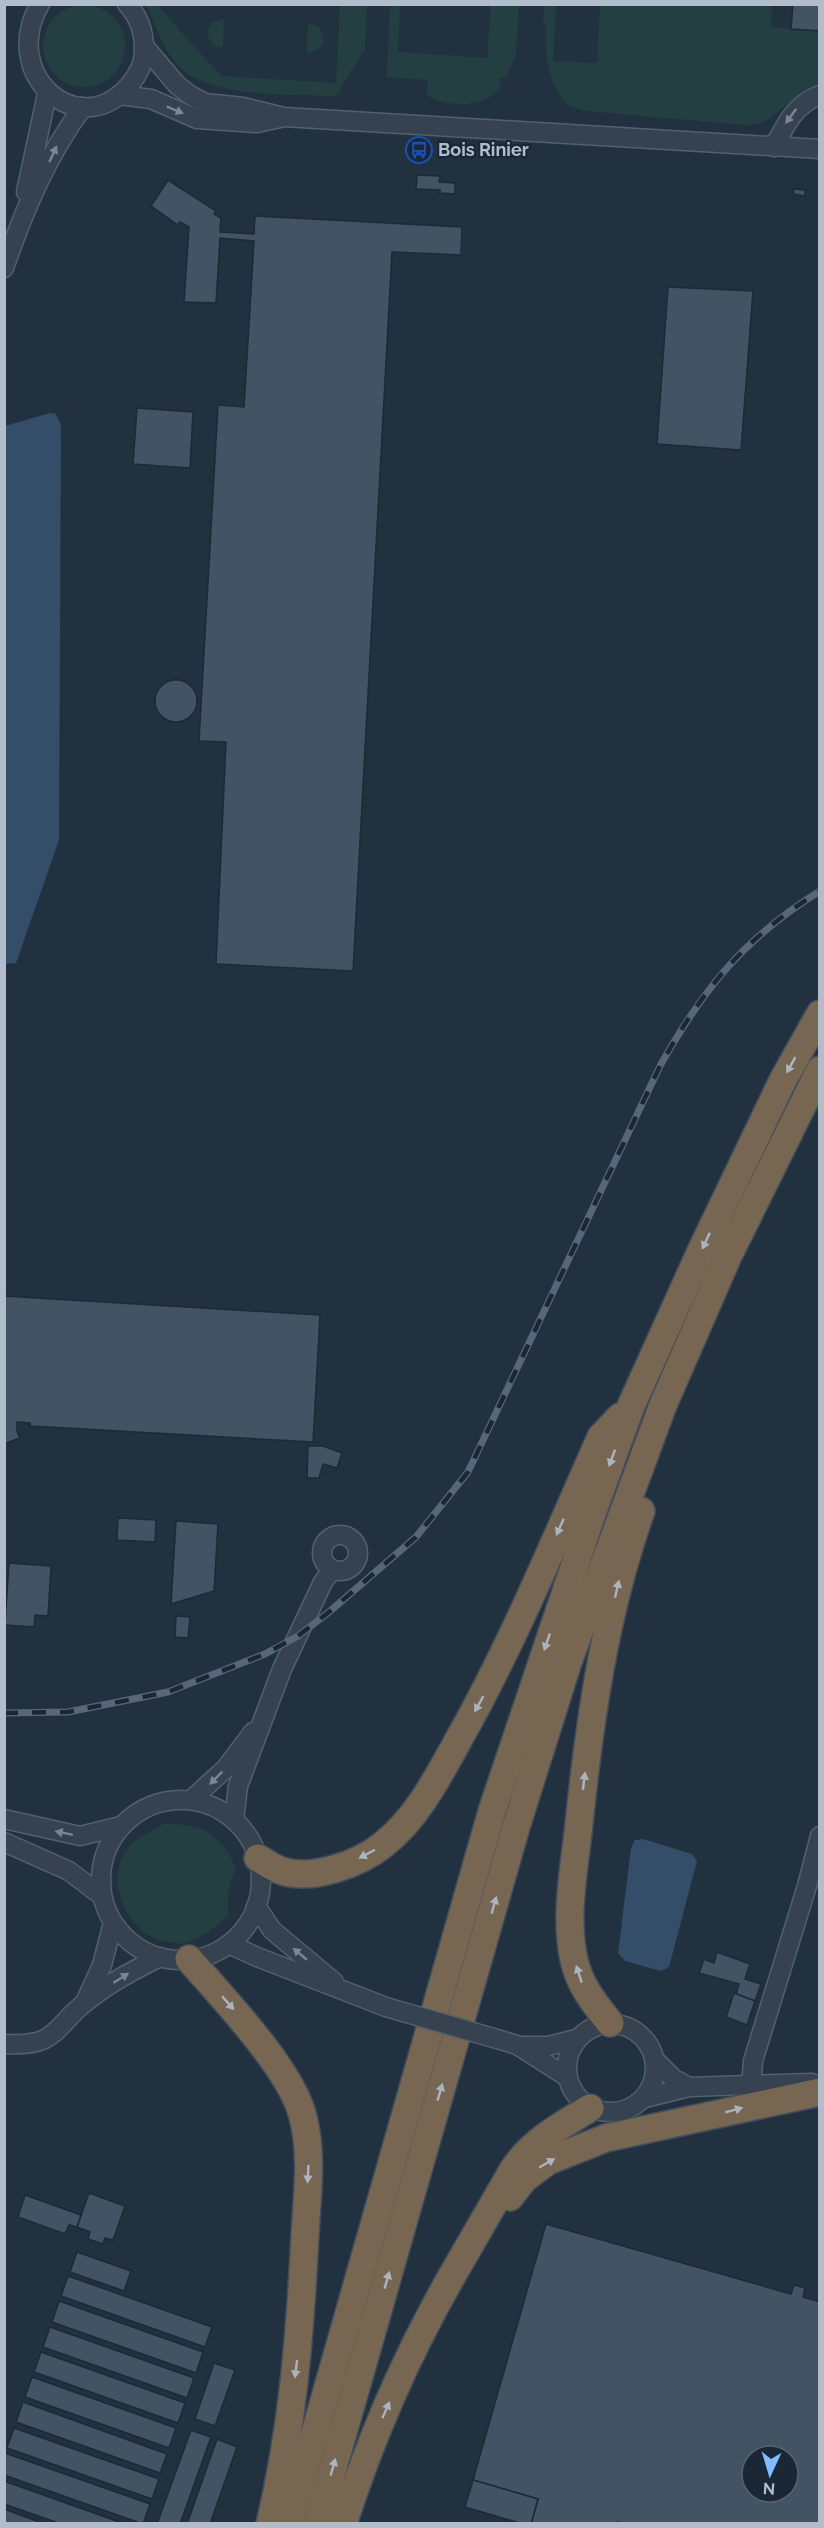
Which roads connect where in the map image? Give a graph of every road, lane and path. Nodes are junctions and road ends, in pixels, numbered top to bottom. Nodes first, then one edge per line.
1 (127, 4) edge
2 (31, 9) edge
3 (145, 47) junction
4 (46, 94) junction
5 (119, 95) junction
6 (819, 95) edge
7 (83, 107) junction
8 (284, 117) junction
9 (774, 147) junction
10 (819, 149) edge
11 (19, 226) junction
12 (4, 268) edge
13 (819, 1014) edge
14 (819, 1070) edge
15 (663, 1405) junction
16 (631, 1406) junction
17 (332, 1570) dead end
18 (264, 1719) junction
19 (191, 1800) junction
20 (4, 1819) edge
21 (234, 1820) junction
22 (121, 1826) junction
23 (819, 1836) edge
24 (4, 1842) edge
25 (258, 1858) junction
26 (102, 1896) junction
27 (256, 1906) junction
28 (113, 1923) junction
29 (229, 1944) junction
30 (160, 1957) junction
31 (189, 1959) junction
32 (345, 1991) junction
33 (85, 2002) junction
34 (610, 2023) junction
35 (576, 2039) junction
36 (4, 2044) edge
37 (517, 2046) junction
38 (656, 2060) junction
39 (567, 2077) junction
40 (819, 2082) edge
41 (688, 2087) junction
42 (751, 2087) junction
43 (819, 2092) edge
44 (645, 2098) junction
45 (590, 2108) junction
46 (466, 2253) junction
47 (270, 2523) edge
48 (288, 2523) edge
49 (317, 2523) edge
50 (343, 2523) edge

1 - 3 street
2 - 4 street
3 - 5 street
3 - 8 street
4 - 7 street
4 - 11 street
5 - 7 street
5 -> 8 street
6 -> 9 street
11 -> 7 street
8 - 9 street
9 - 10 street
11 - 12 street
13 -> 16 highway
14 - 15 highway
34 -> 15 highway
49 -> 15 highway
16 -> 25 highway
16 -> 48 highway
17 - 18 street
18 -> 19 street
18 - 21 street
19 - 21 street
19 - 22 street
22 -> 20 street
21 - 25 street
22 - 26 street
23 - 42 street
24 - 26 street
25 - 27 street
26 - 28 street
27 - 29 street
32 -> 27 street
28 - 30 street
28 - 33 street
29 - 31 street
29 - 32 street
30 - 31 street
33 -> 30 street
31 -> 47 highway
32 - 37 street, bridge
33 - 36 street
34 - 35 street
34 - 38 street
35 - 37 street
35 - 39 street
37 - 39 street
38 - 41 street
38 - 44 street
39 - 45 street
40 - 42 street
41 - 42 street
41 - 44 street
46 -> 43 highway
44 - 45 street
45 - 46 highway
50 -> 46 highway

